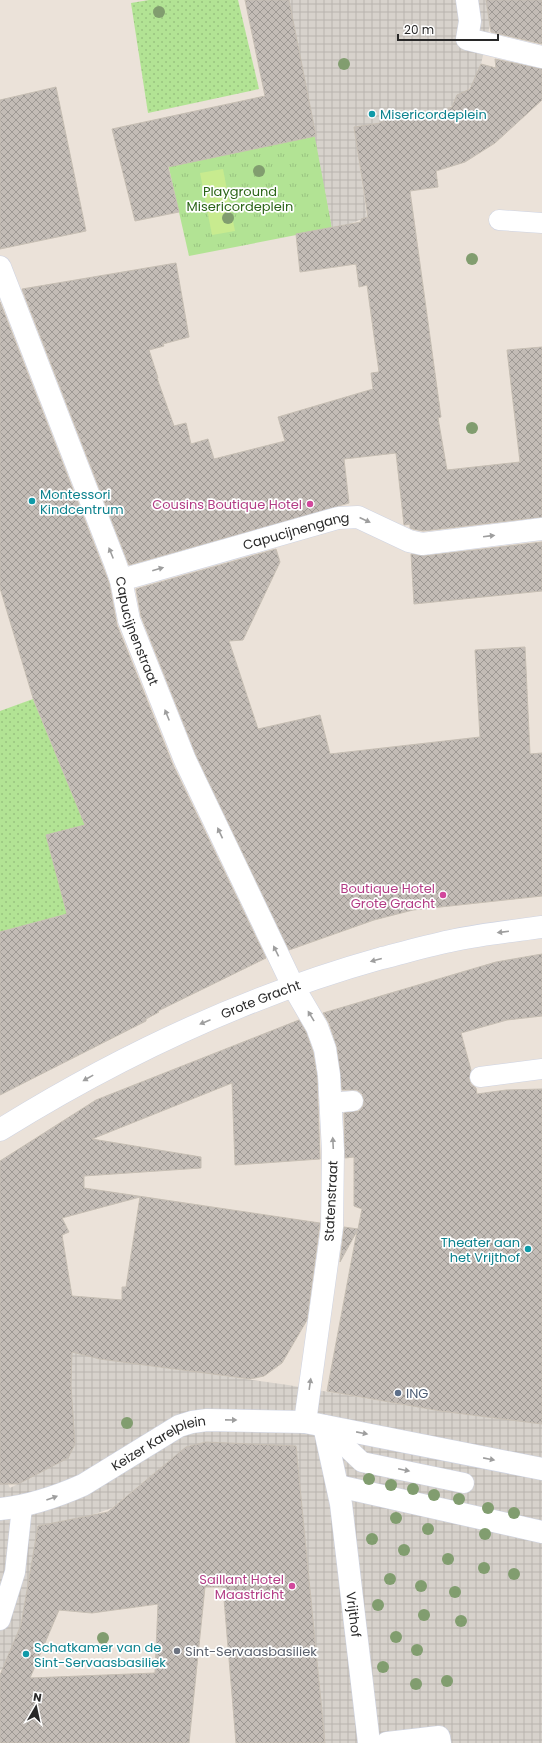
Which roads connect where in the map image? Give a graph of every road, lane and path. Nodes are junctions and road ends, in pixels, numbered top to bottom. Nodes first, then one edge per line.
1 (467, 0) edge
2 (542, 57) edge
3 (499, 220) dead end
4 (542, 223) edge
5 (0, 267) edge
6 (542, 530) edge
7 (121, 580) junction
8 (542, 927) edge
9 (293, 986) junction
10 (542, 1069) edge
11 (480, 1077) dead end
12 (353, 1101) dead end
13 (331, 1103) junction
14 (0, 1130) edge
15 (314, 1424) junction
16 (542, 1469) edge
17 (464, 1483) dead end
18 (338, 1486) junction
19 (22, 1507) junction
20 (0, 1509) edge
21 (542, 1532) edge
22 (0, 1620) edge
23 (368, 1743) edge
24 (388, 1743) edge
25 (440, 1743) edge

1 - 2 street
3 - 4 lane
7 -> 5 street, Capucijnenstraat
7 -> 6 street, Capucijnengang
9 -> 7 street, Capucijnenstraat
8 -> 9 street, Grote Gracht
13 -> 9 street, Statenstraat
9 -> 14 street, Grote Gracht
10 - 11 lane
12 - 13 lane
15 -> 13 street, Statenstraat
15 -> 16 street
15 -> 17 lane
15 - 18 street, Vrijthof
19 -> 15 street, Keizer Karelplein
18 - 21 street
18 - 23 street, Vrijthof
19 - 20 street, Keizer Karelplein
19 - 22 lane
24 - 25 street

